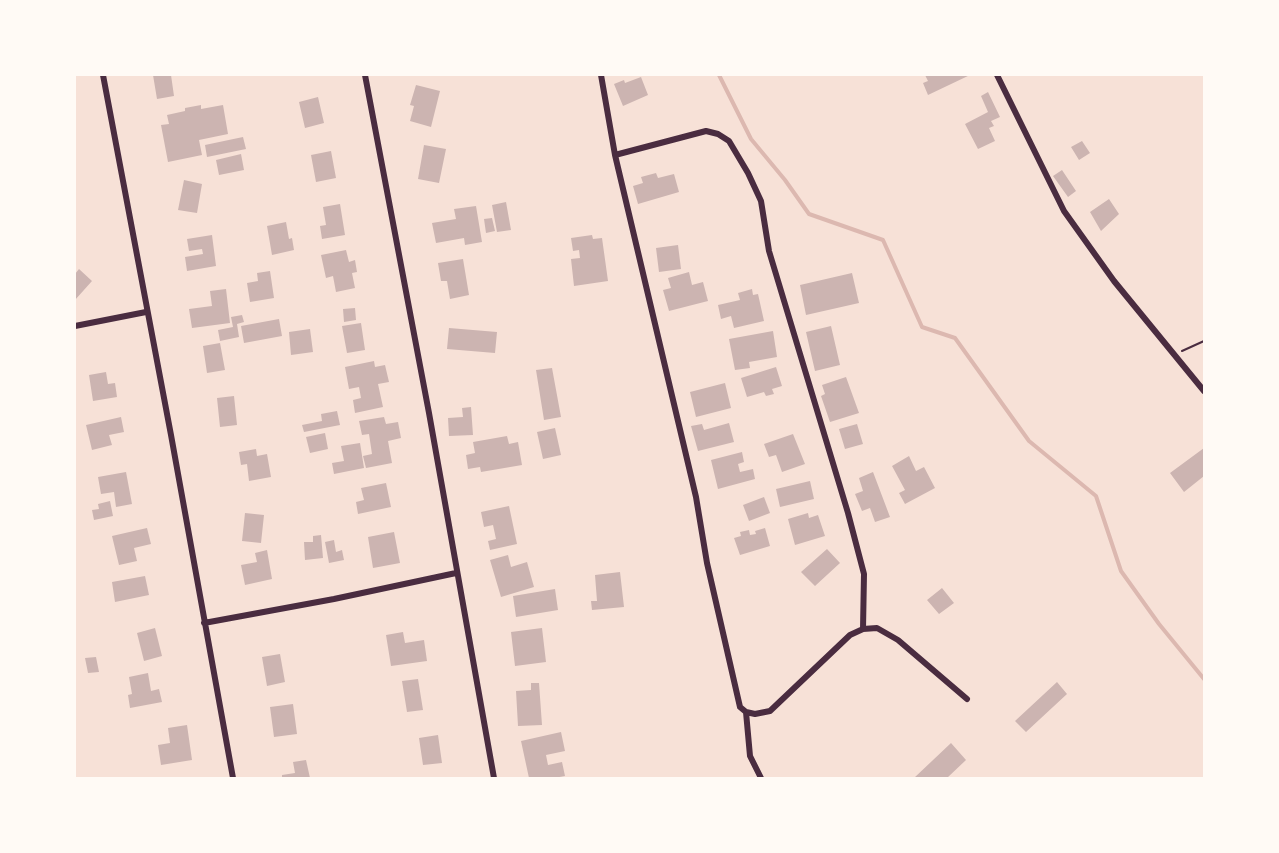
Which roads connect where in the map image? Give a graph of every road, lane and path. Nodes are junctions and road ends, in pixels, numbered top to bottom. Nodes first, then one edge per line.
1 (102, 75) edge
2 (365, 75) edge
3 (601, 75) edge
4 (997, 75) edge
5 (615, 155) junction
6 (146, 312) junction
7 (75, 326) edge
8 (1204, 340) edge
9 (1173, 352) junction
10 (1204, 391) edge
11 (456, 573) junction
12 (204, 623) junction
13 (863, 629) junction
14 (967, 699) dead end
15 (746, 712) junction
16 (233, 778) edge
17 (494, 778) edge
18 (761, 778) edge

1 - 6 street
2 - 11 street
3 - 5 street
4 - 9 street
5 - 13 street
5 - 15 street
6 - 7 street
6 - 12 street
8 - 9 path
9 - 10 street
11 - 12 street
11 - 17 street
12 - 16 street
13 - 14 street
13 - 15 street
15 - 18 street

